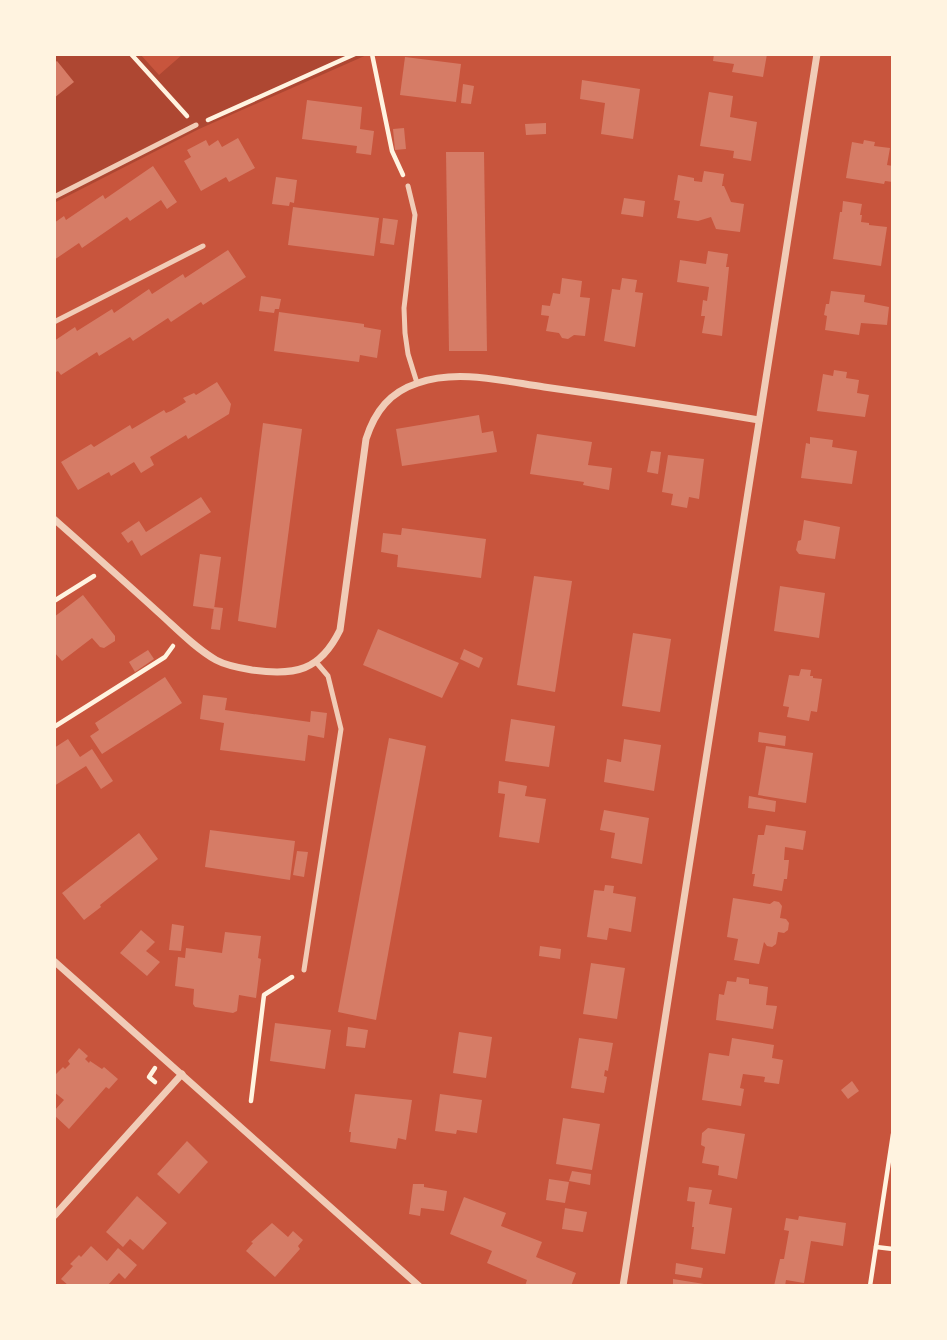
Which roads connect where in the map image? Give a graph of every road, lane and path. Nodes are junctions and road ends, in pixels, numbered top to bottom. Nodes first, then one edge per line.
1 (131, 54) edge
2 (355, 54) edge
3 (372, 54) edge
4 (817, 54) edge
5 (196, 125) junction
6 (408, 186) joint
7 (54, 197) edge
8 (203, 246) dead end
9 (54, 323) edge
10 (417, 383) junction
11 (759, 419) junction
12 (54, 519) edge
13 (95, 576) dead end
14 (54, 601) edge
15 (174, 645) dead end
16 (316, 662) junction
17 (54, 727) edge
18 (54, 961) edge
19 (304, 970) joint
20 (182, 1074) junction
21 (251, 1101) dead end
22 (893, 1134) edge
23 (54, 1216) edge
24 (876, 1247) junction
25 (893, 1249) edge
26 (419, 1286) edge
27 (623, 1286) edge
28 (870, 1286) edge

1 - 5 path
2 - 5 path
3 - 6 path
4 - 11 street
5 - 7 lane
6 - 10 lane
8 - 9 lane
10 - 11 street
10 - 16 street
11 - 27 street
12 - 16 street
13 - 14 path
15 - 17 path
16 - 19 lane
18 - 20 street
19 - 21 path
20 - 23 street
20 - 26 street
22 - 24 path
24 - 25 path
24 - 28 path

